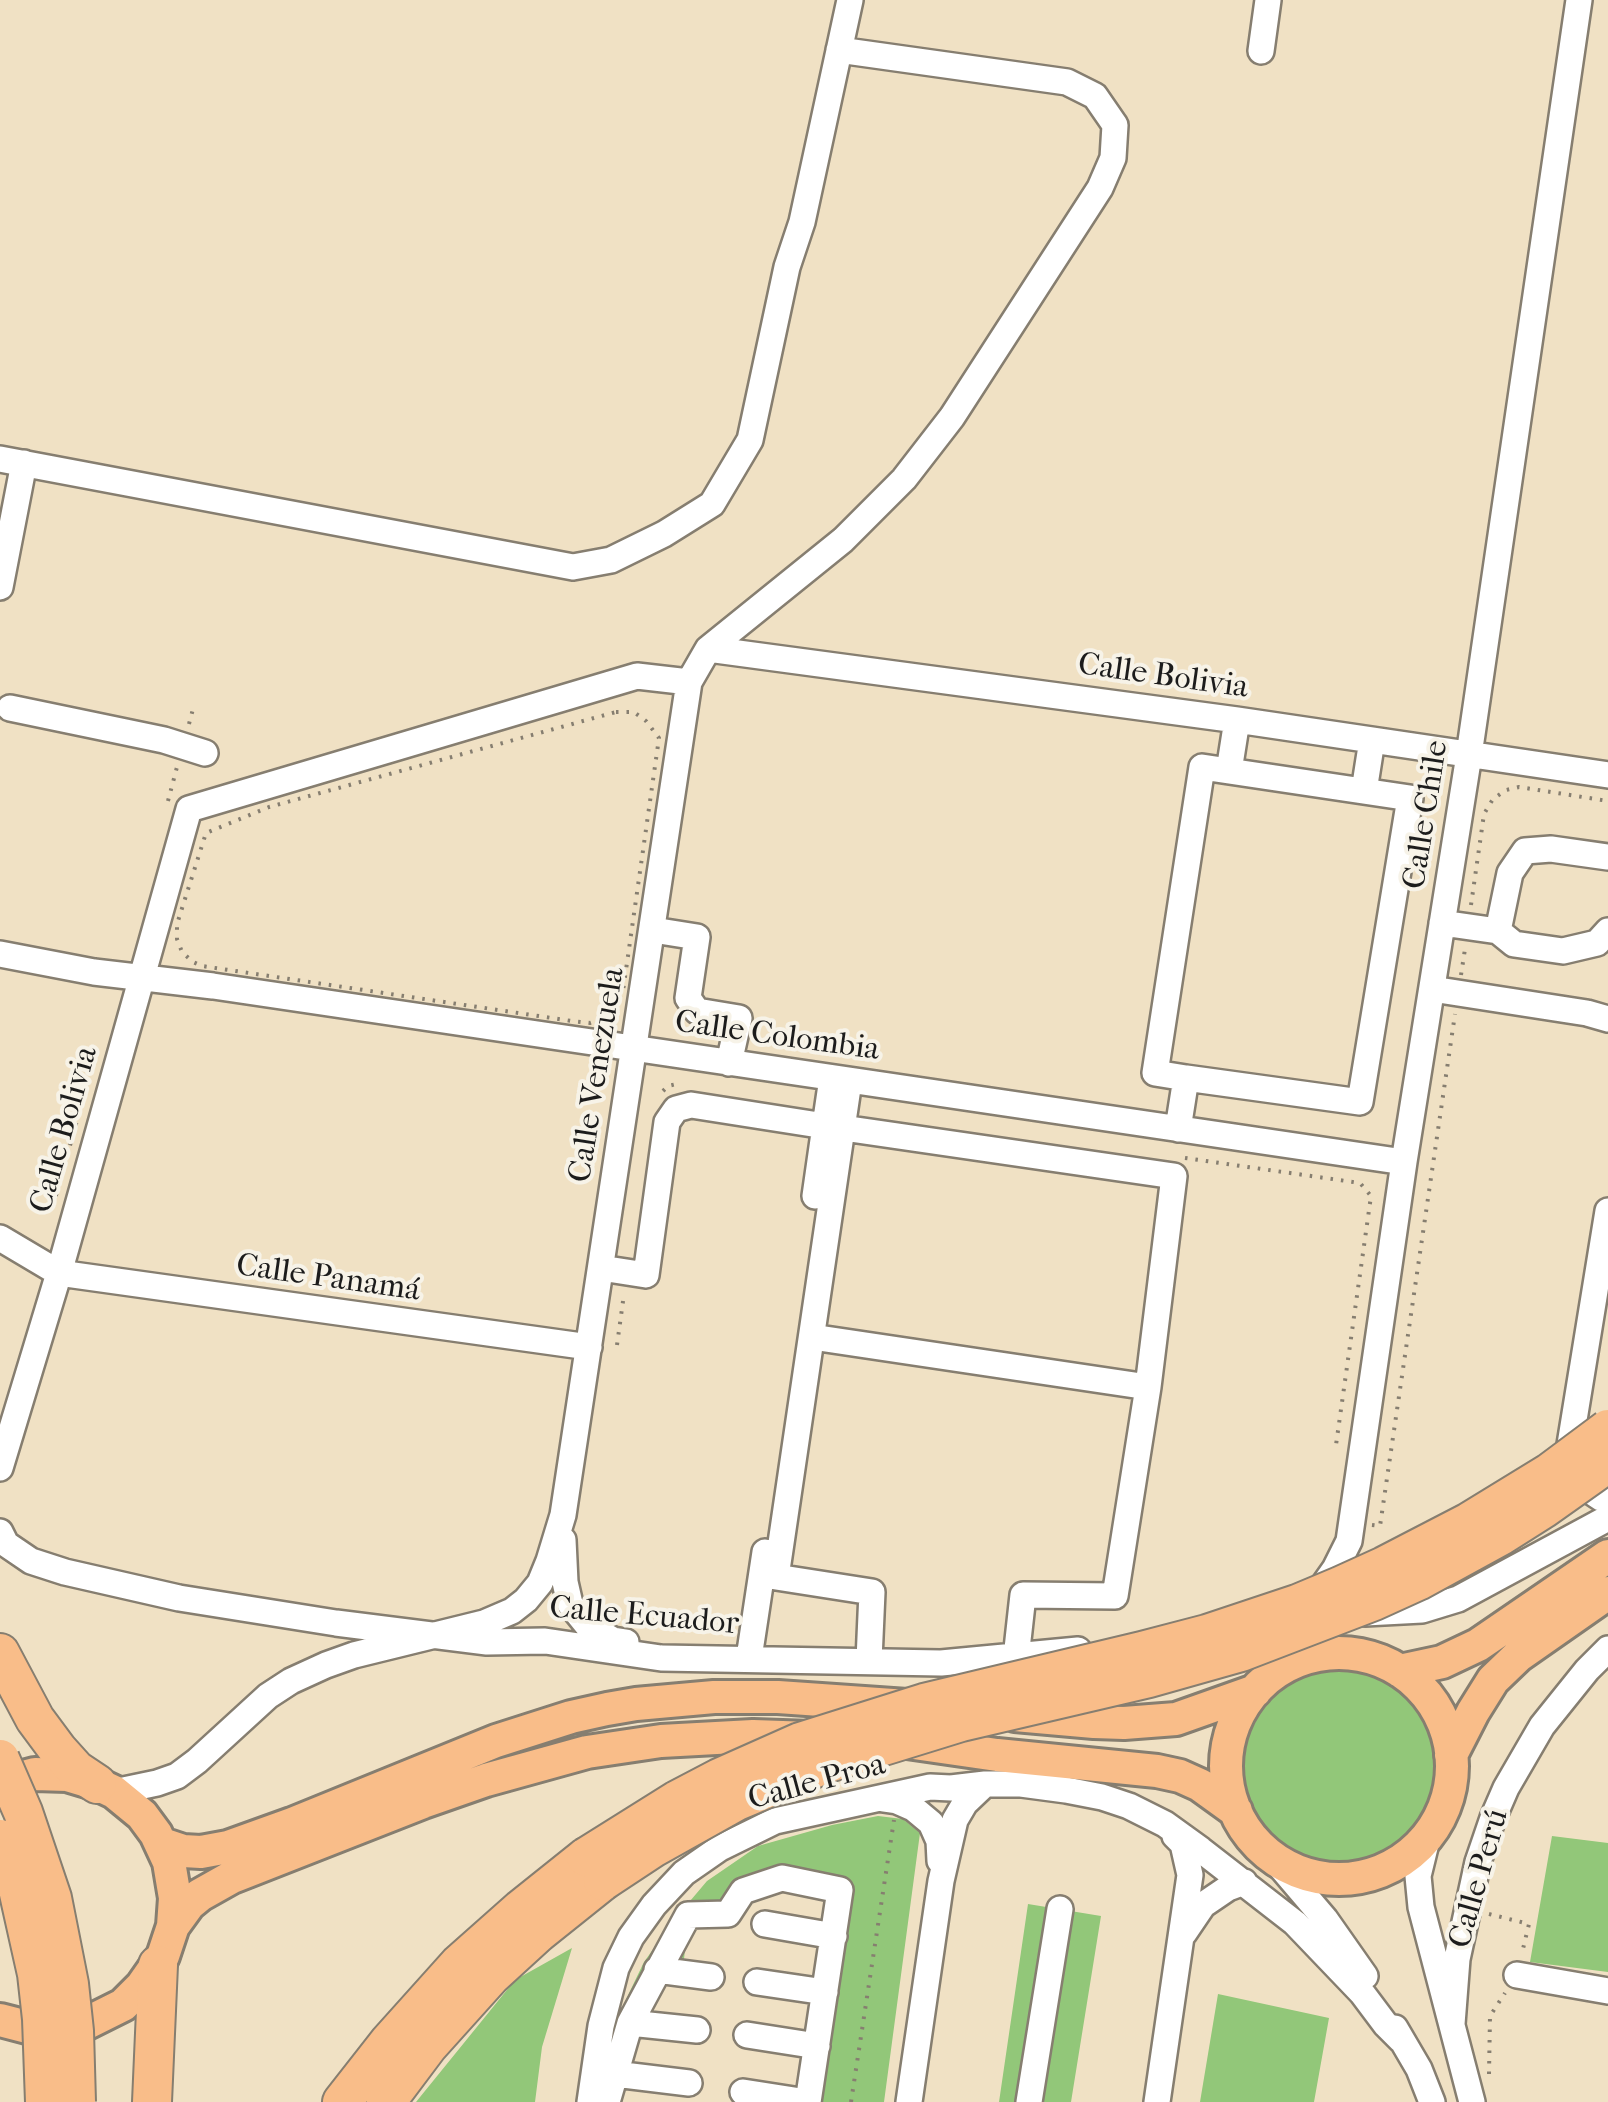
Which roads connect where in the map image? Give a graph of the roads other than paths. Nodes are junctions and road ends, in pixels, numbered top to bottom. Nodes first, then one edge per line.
1 (850, 0) edge
2 (1268, 0) edge
3 (1579, 0) edge
4 (839, 50) junction
5 (1261, 51) dead end
6 (12, 461) edge
7 (0, 587) edge
8 (708, 650) junction
9 (689, 682) junction
10 (10, 708) dead end
11 (1236, 720) junction
12 (1372, 740) junction
13 (206, 753) dead end
14 (1470, 755) junction
15 (1229, 771) junction
16 (1608, 775) edge
17 (1364, 792) junction
18 (1608, 857) edge
19 (1455, 925) junction
20 (653, 930) junction
21 (1498, 930) junction
22 (1608, 931) edge
23 (0, 954) edge
24 (141, 978) junction
25 (1432, 990) junction
26 (1608, 1020) edge
27 (635, 1048) junction
28 (730, 1063) junction
29 (1186, 1078) junction
30 (841, 1080) junction
31 (834, 1127) junction
32 (1178, 1129) junction
33 (1404, 1162) junction
34 (1608, 1211) edge
35 (0, 1238) edge
36 (614, 1270) junction
37 (59, 1273) junction
38 (812, 1338) junction
39 (589, 1348) junction
40 (1148, 1387) junction
41 (1591, 1428) edge
42 (1608, 1463) edge
43 (0, 1468) edge
44 (1608, 1500) edge
45 (563, 1515) junction
46 (1608, 1518) edge
47 (1349, 1537) junction
48 (3, 1538) edge
49 (1608, 1556) edge
50 (1531, 1559) junction
51 (1608, 1593) edge
52 (1394, 1612) junction
53 (1287, 1616) junction
54 (441, 1635) junction
55 (1608, 1649) edge
56 (0, 1653) edge
57 (1029, 1656) junction
58 (744, 1658) junction
59 (869, 1660) junction
60 (1400, 1671) junction
61 (1256, 1691) junction
62 (1451, 1755) junction
63 (0, 1759) edge
64 (0, 1783) edge
65 (985, 1784) junction
66 (106, 1788) junction
67 (940, 1788) junction
68 (886, 1799) junction
69 (1236, 1811) junction
70 (955, 1820) junction
71 (1165, 1824) junction
72 (1428, 1835) junction
73 (0, 1839) edge
74 (162, 1844) junction
75 (1273, 1858) junction
76 (594, 1869) junction
77 (941, 1881) junction
78 (1244, 1882) junction
79 (1060, 1910) dead end
80 (765, 1924) dead end
81 (172, 1926) junction
82 (834, 1936) junction
83 (1181, 1937) junction
84 (158, 1965) junction
85 (657, 1970) junction
86 (1517, 1975) road end
87 (711, 1977) dead end
88 (757, 1982) dead end
89 (1608, 1991) edge
90 (825, 1992) junction
91 (0, 2020) edge
92 (630, 2023) junction
93 (1452, 2024) junction
94 (697, 2030) dead end
95 (747, 2035) dead end
96 (1400, 2040) junction
97 (817, 2046) junction
98 (614, 2074) junction
99 (688, 2083) dead end
100 (744, 2092) dead end
101 (46, 2102) edge
102 (76, 2102) edge
103 (152, 2102) edge
104 (342, 2102) edge
105 (386, 2102) edge
106 (590, 2102) edge
107 (607, 2102) edge
108 (808, 2102) edge
109 (909, 2102) edge
110 (1029, 2102) edge
111 (1157, 2102) edge
112 (1432, 2102) edge
113 (1472, 2102) edge

1 - 4 street
2 - 5 street
3 - 14 street, Calle Chile
4 - 6 street
4 - 8 street, Calle Venezuela
6 - 7 street
8 - 9 street, Calle Venezuela
8 - 11 street, Calle Bolivia
9 - 20 street, Calle Venezuela
9 - 24 street, Calle Bolivia
10 - 13 street
11 - 12 street, Calle Bolivia
11 - 15 street
12 - 14 street, Calle Bolivia
12 - 17 street
14 - 16 street, Calle Bolivia
14 - 19 street, Calle Chile
15 - 17 street
15 - 29 street
17 - 29 street
18 - 21 street
19 - 21 street
19 - 25 street, Calle Chile
20 - 27 street, Calle Venezuela
20 - 28 street
21 - 22 street
23 - 24 street, Calle Colombia
24 - 27 street, Calle Colombia
24 - 37 street, Calle Bolivia
25 - 26 street
25 - 33 street, Calle Chile
27 - 28 street, Calle Colombia
27 - 36 street, Calle Venezuela
28 - 30 street, Calle Colombia
29 - 32 street
30 - 31 street
30 - 32 street, Calle Colombia
31 - 36 street
31 - 38 street
31 - 40 street
31 - 58 street
32 - 33 street, Calle Colombia
33 - 47 street, Calle Chile
34 - 41 street
35 - 37 street
36 - 39 street, Calle Venezuela
37 - 39 street, Calle Panamá
37 - 43 street, Calle Bolivia
38 - 40 street
38 - 59 street
39 - 45 street, Calle Venezuela
40 - 57 street
41 - 44 street
41 - 50 street
41 - 76 highway, bridge
42 - 76 highway, bridge
45 - 54 street
45 - 58 street
46 - 50 street
47 - 52 street
47 - 53 street, Calle Chile
48 - 54 street, Calle Ecuador
49 - 60 main road
50 - 52 street
51 - 62 main road
52 - 53 street
53 - 57 street, Calle Ecuador
54 - 58 street, Calle Ecuador
54 - 66 street
55 - 93 street, Calle Perú
56 - 66 highway
57 - 59 street, Calle Ecuador
58 - 59 street, Calle Ecuador
60 - 61 main road
60 - 62 main road
61 - 69 main road
61 - 74 main road
62 - 72 main road
63 - 102 highway, bridge
64 - 66 main road
65 - 67 street, Calle Proa
65 - 70 street
65 - 71 street, Calle Proa
66 - 74 main road
67 - 68 street, Calle Proa
67 - 70 street
68 - 77 street
68 - 106 street, Calle Proa
69 - 75 main road
69 - 81 main road
70 - 77 street
71 - 78 street, Calle Proa
71 - 83 street
72 - 75 main road
72 - 93 street
73 - 101 highway, bridge
74 - 81 main road
75 - 96 street
76 - 104 highway
76 - 105 highway
77 - 109 street
78 - 83 street
78 - 96 street, Calle Proa
79 - 110 street
80 - 82 street
81 - 84 main road
82 - 85 street
82 - 90 street
83 - 111 street
84 - 91 main road
84 - 103 highway
85 - 87 street
85 - 92 street
86 - 89 street
88 - 90 street
90 - 97 street
92 - 94 street
92 - 98 street
93 - 113 street
95 - 97 street
96 - 112 street
97 - 108 street
98 - 99 street
98 - 107 street
100 - 108 street

